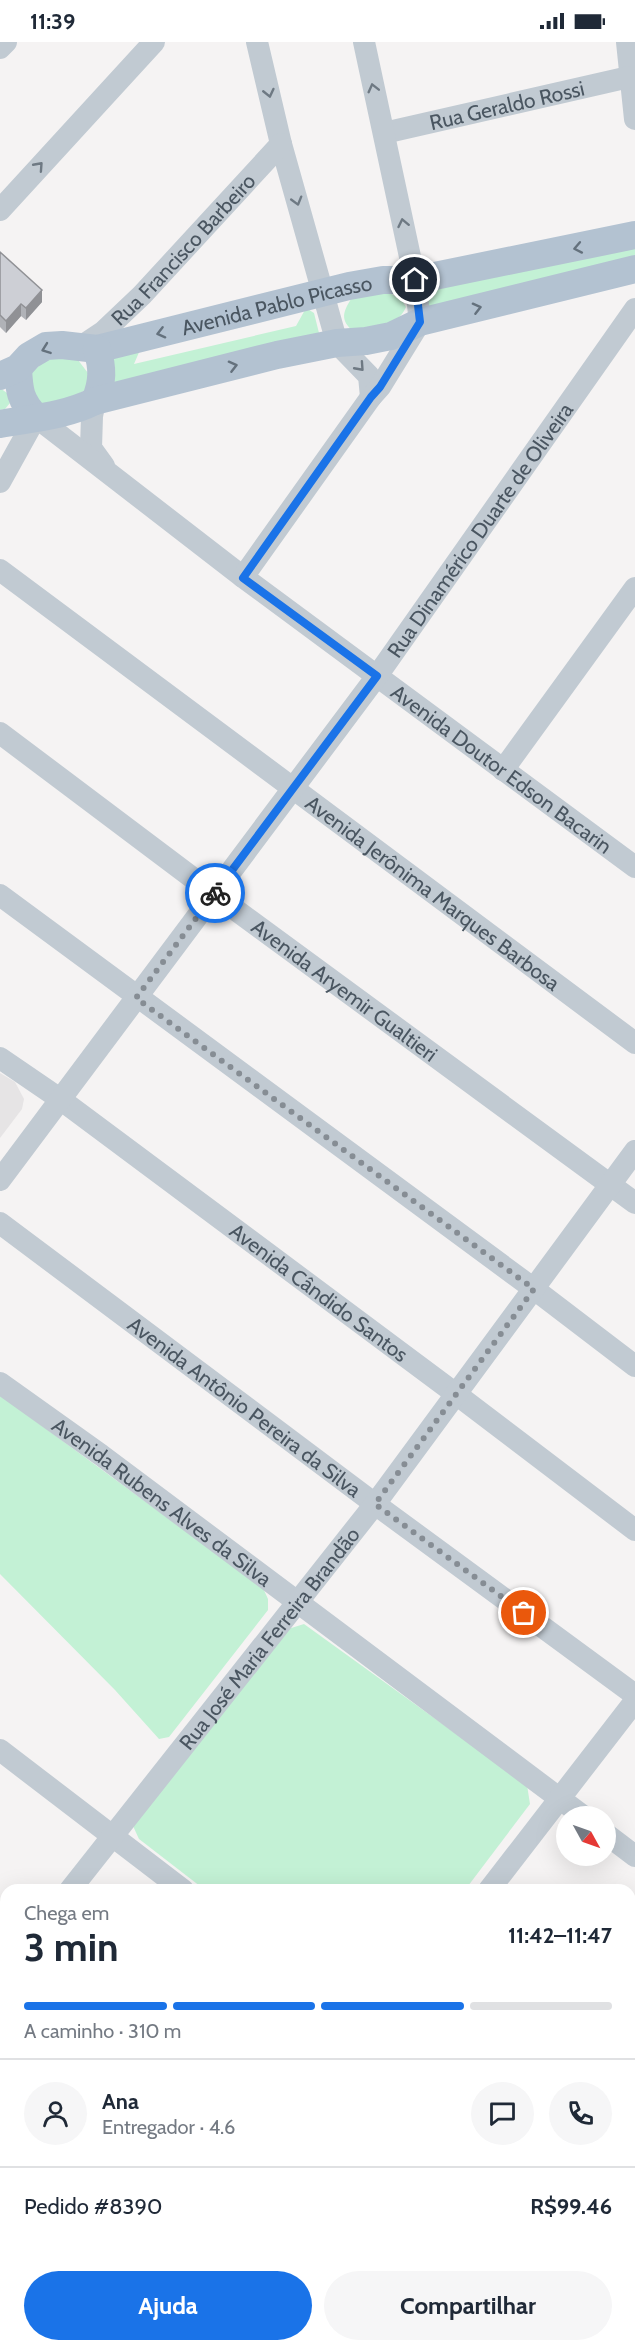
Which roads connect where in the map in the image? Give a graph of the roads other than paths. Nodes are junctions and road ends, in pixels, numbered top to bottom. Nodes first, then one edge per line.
1 (6, 42) edge
2 (154, 42) edge
3 (257, 42) edge
4 (364, 42) edge
5 (627, 42) edge
6 (0, 48) edge
7 (629, 77) junction
8 (635, 119) edge
9 (384, 132) junction
10 (281, 144) junction
11 (0, 210) edge
12 (635, 235) edge
13 (635, 269) edge
14 (415, 280) junction
15 (322, 292) junction
16 (635, 309) edge
17 (420, 322) junction
18 (337, 343) junction
19 (88, 348) junction
20 (9, 372) edge
21 (371, 397) junction
22 (95, 400) junction
23 (36, 417) junction
24 (0, 424) edge
25 (110, 475) junction
26 (0, 482) edge
27 (0, 570) edge
28 (243, 578) junction
29 (635, 588) edge
30 (377, 676) junction
31 (0, 733) edge
32 (503, 770) junction
33 (293, 788) junction
34 (635, 867) edge
35 (214, 894) junction
36 (0, 896) edge
37 (136, 998) junction
38 (635, 1043) edge
39 (0, 1058) edge
40 (60, 1099) junction
41 (635, 1151) edge
42 (0, 1180) edge
43 (611, 1184) junction
44 (635, 1203) edge
45 (0, 1223) edge
46 (534, 1289) junction
47 (635, 1366) edge
48 (0, 1383) edge
49 (456, 1394) junction
50 (375, 1504) junction
51 (635, 1530) edge
52 (297, 1602) junction
53 (635, 1695) edge
54 (635, 1701) edge
55 (0, 1750) edge
56 (560, 1798) junction
57 (570, 1806) edge
58 (112, 1835) junction
59 (616, 1842) edge
60 (635, 1856) edge
61 (75, 1884) edge
62 (175, 1884) edge
63 (494, 1884) edge

1 - 6 street
11 -> 2 street
3 -> 10 street
9 -> 4 street
5 - 7 street
7 - 8 street
7 - 9 street, Rua Geraldo Rossi
14 -> 9 street
10 -> 15 street
10 - 19 street, Rua Francisco Barbeiro
12 -> 14 main road, Avenida Pablo Picasso
17 -> 13 main road
14 - 15 main road, Avenida Pablo Picasso
14 - 17 street
15 - 18 street
15 -> 19 main road, Avenida Pablo Picasso
16 - 30 street, Rua Dinamérico Duarte de Oliveira
17 - 18 main road
17 - 21 street
18 -> 21 street
22 -> 18 main road
19 -> 20 main road, Avenida Pablo Picasso
19 - 22 main road
20 - 23 main road
21 - 28 street
22 - 23 main road
22 - 25 street, Avenida Doutor Edson Bacarin
23 - 24 main road
23 - 25 street, Avenida Doutor Edson Bacarin
23 - 26 street
25 - 28 street, Avenida Doutor Edson Bacarin
27 - 33 street, Avenida Jerônima Marques Barbosa
28 - 30 street, Avenida Doutor Edson Bacarin
29 - 32 street
30 - 32 street, Avenida Doutor Edson Bacarin
30 - 33 street, Rua Dinamérico Duarte de Oliveira
31 - 35 street, Avenida Aryemir Gualtieri
32 - 34 street, Avenida Doutor Edson Bacarin
33 - 35 street, Rua Dinamérico Duarte de Oliveira
33 - 38 street, Avenida Jerônima Marques Barbosa
35 - 37 street, Rua Dinamérico Duarte de Oliveira
35 - 43 street, Avenida Aryemir Gualtieri
36 - 37 street
37 - 40 street, Rua Dinamérico Duarte de Oliveira
37 - 46 street
39 - 40 street, Avenida Cândido Santos
40 - 42 street, Rua Dinamérico Duarte de Oliveira
40 - 49 street, Avenida Cândido Santos
41 - 43 street, Rua José Maria Ferreira Brandão
43 - 44 street, Avenida Aryemir Gualtieri
43 - 46 street, Rua José Maria Ferreira Brandão
45 - 50 street, Avenida Antônio Pereira da Silva
46 - 47 street
46 - 49 street, Rua José Maria Ferreira Brandão
48 - 52 street, Avenida Rubens Alves da Silva
49 - 50 street, Rua José Maria Ferreira Brandão
49 - 51 street, Avenida Cândido Santos
50 - 52 street, Rua José Maria Ferreira Brandão
50 - 53 street, Avenida Antônio Pereira da Silva
52 - 56 street, Avenida Rubens Alves da Silva
52 - 58 street, Rua José Maria Ferreira Brandão
54 - 56 street
55 - 58 street
56 - 57 street, Avenida Rubens Alves da Silva
56 - 63 street
58 - 61 street, Rua José Maria Ferreira Brandão
58 - 62 street
59 - 60 street

